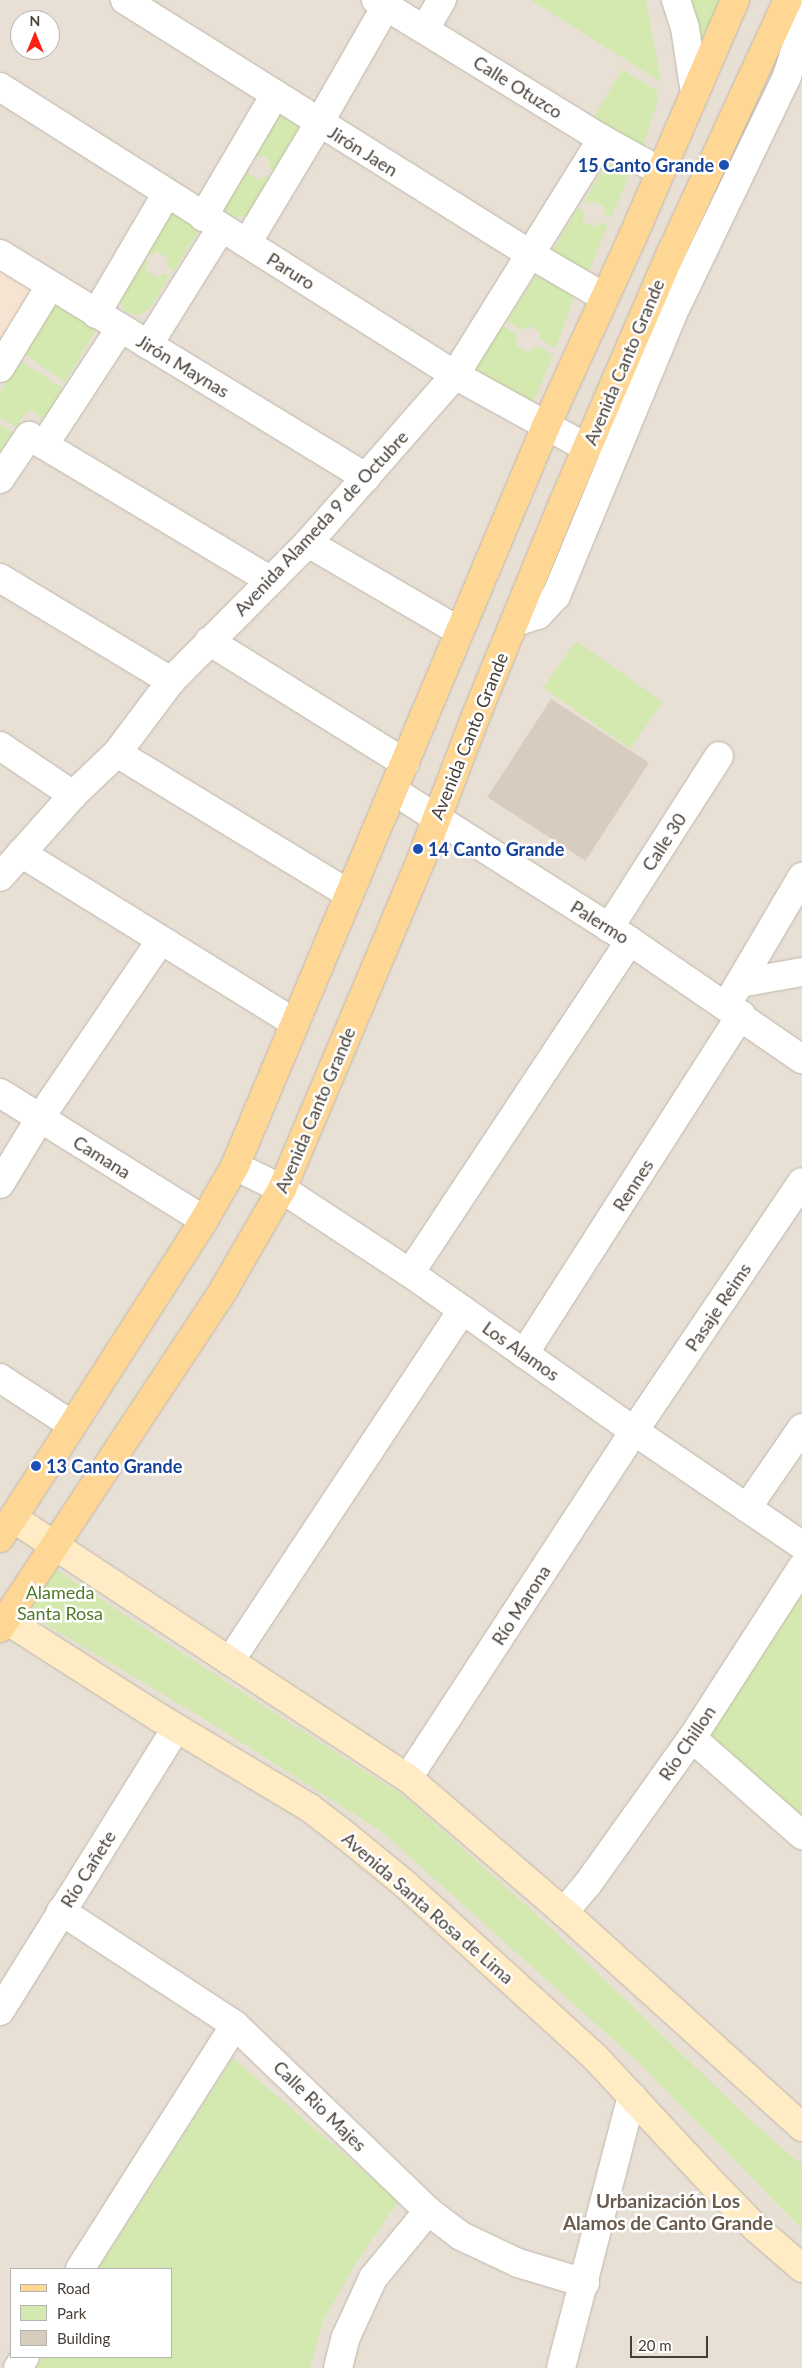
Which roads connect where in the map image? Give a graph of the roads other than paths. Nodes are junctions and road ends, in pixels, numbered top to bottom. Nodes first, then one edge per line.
1 (125, 0) edge
2 (442, 0) edge
3 (676, 0) edge
4 (734, 0) edge
5 (788, 0) edge
6 (381, 3) edge
7 (802, 9) edge
8 (424, 29) junction
9 (0, 87) edge
10 (695, 93) junction
11 (275, 95) junction
12 (319, 123) junction
13 (602, 139) junction
14 (660, 172) junction
15 (167, 193) junction
16 (212, 222) junction
17 (247, 243) junction
18 (0, 254) edge
19 (530, 254) junction
20 (50, 286) junction
21 (604, 297) junction
22 (96, 314) junction
23 (120, 329) junction
24 (148, 345) junction
25 (0, 368) edge
26 (455, 375) junction
27 (546, 426) junction
28 (44, 445) junction
29 (587, 448) junction
30 (366, 477) junction
31 (0, 479) edge
32 (308, 543) junction
33 (0, 578) edge
34 (270, 580) junction
35 (515, 622) junction
36 (459, 631) junction
37 (209, 641) junction
38 (171, 682) junction
39 (0, 746) edge
40 (117, 753) junction
41 (719, 756) dead end
42 (405, 763) junction
43 (394, 791) junction
44 (74, 795) junction
45 (437, 818) junction
46 (21, 853) junction
47 (0, 876) edge
48 (802, 877) edge
49 (349, 894) junction
50 (620, 934) junction
51 (161, 940) junction
52 (802, 972) edge
53 (740, 983) junction
54 (734, 1011) junction
55 (294, 1022) junction
56 (802, 1059) edge
57 (0, 1093) edge
58 (40, 1118) junction
59 (234, 1166) junction
60 (802, 1182) edge
61 (0, 1184) edge
62 (282, 1189) junction
63 (204, 1220) junction
64 (410, 1273) junction
65 (462, 1310) junction
66 (524, 1354) junction
67 (0, 1378) edge
68 (72, 1425) junction
69 (802, 1428) edge
70 (634, 1431) junction
71 (747, 1508) junction
72 (3, 1532) edge
73 (802, 1545) edge
74 (53, 1546) junction
75 (802, 1567) edge
76 (2, 1621) edge
77 (230, 1661) junction
78 (176, 1728) junction
79 (692, 1738) junction
80 (408, 1778) junction
81 (802, 1835) edge
82 (61, 1911) junction
83 (564, 1912) junction
84 (0, 2011) edge
85 (235, 2025) junction
86 (632, 2096) junction
87 (802, 2127) edge
88 (428, 2210) junction
89 (81, 2268) edge
90 (802, 2268) edge
91 (585, 2283) junction
92 (338, 2368) edge
93 (561, 2368) edge

1 - 11 street, Jirón Jaen
2 - 8 street
3 - 10 street
4 - 10 main road
5 - 29 main road, Avenida Canto Grande
6 - 8 street, Calle Otuzco
6 - 12 street
7 - 35 street
8 - 13 street, Calle Otuzco
9 - 15 street, Paruro
10 - 14 main road
11 - 12 street, Jirón Jaen
11 - 16 street
12 - 17 street
12 - 19 street, Jirón Jaen
13 - 14 street, Calle Otuzco
13 - 19 street, Avenida Alameda 9 de Octubre
14 - 21 main road
15 - 16 street, Paruro
15 - 22 street
16 - 17 street, Paruro
16 - 24 street
17 - 26 street, Paruro
18 - 20 street, Jirón Maynas
19 - 21 street, Jirón Jaen
19 - 26 street, Avenida Alameda 9 de Octubre
20 - 22 street, Jirón Maynas
20 - 25 street
21 - 27 main road
22 - 23 street, Jirón Maynas
23 - 24 street, Jirón Maynas
23 - 28 street
24 - 30 street, Jirón Maynas
26 - 27 street, Paruro
26 - 30 street, Avenida Alameda 9 de Octubre
27 - 29 street, Paruro
27 - 36 main road
28 - 31 street
28 - 34 street
29 - 35 main road, Avenida Canto Grande
30 - 32 street, Avenida Alameda 9 de Octubre
32 - 34 street, Avenida Alameda 9 de Octubre
32 - 36 street
33 - 38 street
34 - 37 street, Avenida Alameda 9 de Octubre
35 - 45 main road, Avenida Canto Grande
36 - 42 main road
37 - 38 street, Avenida Alameda 9 de Octubre
37 - 42 street
38 - 40 street, Avenida Alameda 9 de Octubre
39 - 44 street
40 - 44 street, Avenida Alameda 9 de Octubre
40 - 49 street
41 - 50 street, Calle 30
42 - 43 main road
43 - 45 street, Palermo
43 - 49 main road
44 - 46 street, Avenida Alameda 9 de Octubre
45 - 50 street, Palermo
45 - 62 main road, Avenida Canto Grande
46 - 47 street, Avenida Alameda 9 de Octubre
46 - 51 street
48 - 53 street, Rennes
49 - 55 main road
50 - 54 street, Palermo
50 - 64 street, Calle 30
51 - 55 street
51 - 58 street
52 - 53 street
53 - 54 street, Rennes
54 - 56 street, Palermo
54 - 66 street, Rennes
55 - 59 main road
57 - 58 street, Camana
58 - 61 street
58 - 63 street, Camana
59 - 62 street, Los Alamos
59 - 63 main road
60 - 70 street, Pasaje Reims
62 - 64 street, Los Alamos
62 - 74 main road, Avenida Canto Grande
63 - 68 main road
64 - 65 street, Los Alamos
65 - 66 street, Los Alamos
65 - 77 street
66 - 70 street, Los Alamos
67 - 68 street
68 - 72 main road
69 - 71 street
70 - 71 street, Los Alamos
70 - 80 street, Río Marona
71 - 73 street, Los Alamos
72 - 74 main road
74 - 76 main road, Avenida Canto Grande
74 - 77 main road
75 - 79 street, Río Chillon
76 - 78 main road, Avenida Santa Rosa de Lima
77 - 80 main road
78 - 82 street, Río Cañete
78 - 86 main road, Avenida Santa Rosa de Lima
79 - 81 street
79 - 83 street, Río Chillon
80 - 83 main road
82 - 84 street, Río Cañete
82 - 85 street, Calle Rio Majes
83 - 87 main road
85 - 88 street, Calle Rio Majes
85 - 89 street
86 - 90 main road, Avenida Santa Rosa de Lima
86 - 91 street
88 - 91 street, Calle Rio Majes
88 - 92 street
91 - 93 street

